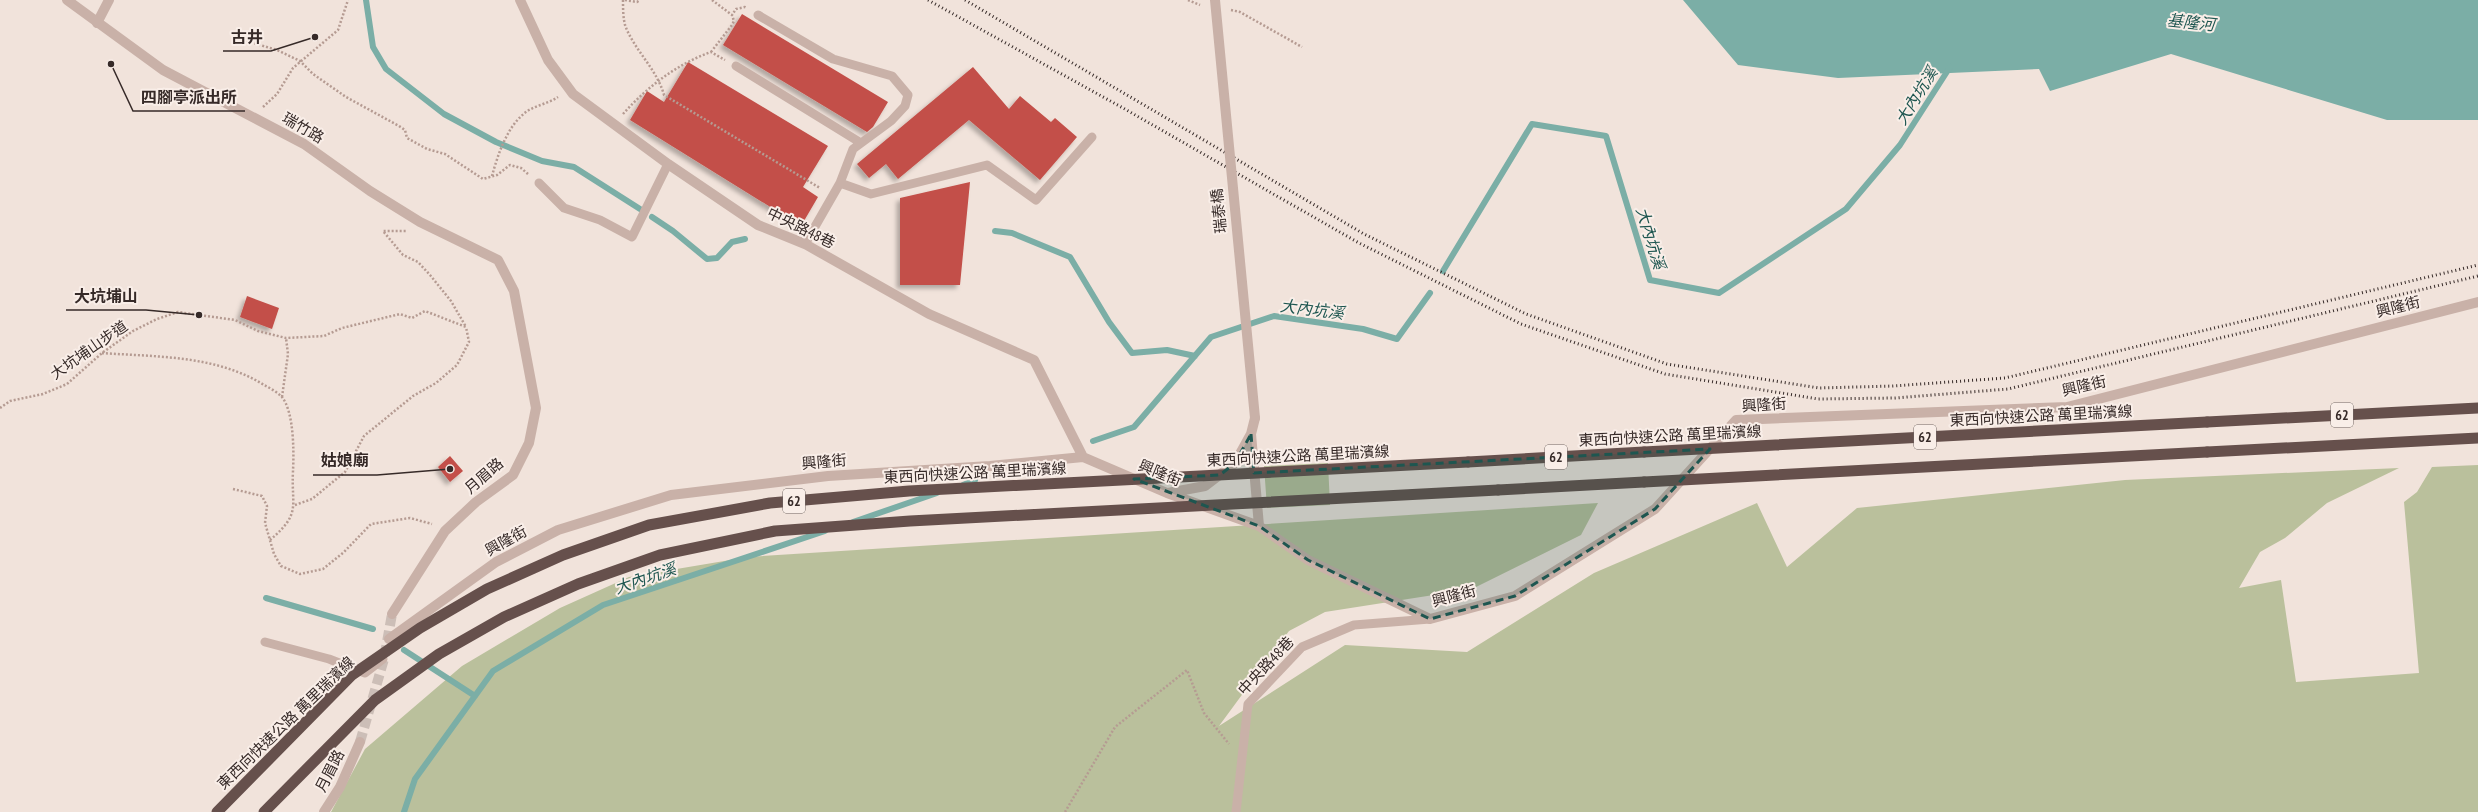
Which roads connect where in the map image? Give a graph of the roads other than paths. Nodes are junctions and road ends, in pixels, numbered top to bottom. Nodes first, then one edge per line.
1 (67, 0) edge
2 (109, 0) edge
3 (520, 0) edge
4 (1215, 0) edge
5 (758, 15) road end
6 (97, 23) junction
7 (736, 66) road end
8 (1092, 137) dead end
9 (861, 143) junction
10 (668, 164) junction
11 (840, 182) junction
12 (539, 183) road end
13 (805, 244) junction
14 (514, 291) joint
15 (2478, 302) edge
16 (2478, 408) edge
17 (1251, 434) junction
18 (2478, 438) edge
19 (1083, 457) junction
20 (1167, 493) junction
21 (1259, 526) junction
22 (392, 614) tunnel mouth
23 (1430, 619) junction
24 (389, 639) dead end
25 (265, 642) dead end
26 (384, 659) dead end
27 (360, 742) tunnel mouth
28 (217, 812) edge
29 (264, 812) edge
30 (324, 812) edge
31 (1236, 812) edge

1 - 6 street, 瑞竹路
2 - 6 street
3 - 10 street, 中央路48巷
4 - 17 street, 瑞泰橋, bridge
5 - 9 lane
6 - 14 street, 瑞竹路
7 - 9 lane
8 - 11 lane
9 - 11 lane
10 - 12 lane
10 - 13 street, 中央路48巷
11 - 13 lane
13 - 19 street, 中央路48巷
14 - 22 street, 月眉路
15 - 23 street, 興隆街
16 - 28 highway, 東西向快速公路 萬里瑞濱線 / 62, bridge
17 - 20 street
17 - 21 street
18 - 29 highway, 62, bridge
19 - 20 street, 興隆街
19 - 24 street, 興隆街
20 - 21 street, 興隆街
21 - 23 street, 興隆街
23 - 31 lane, 中央路48巷
25 - 26 lane
27 - 30 street, 月眉路

